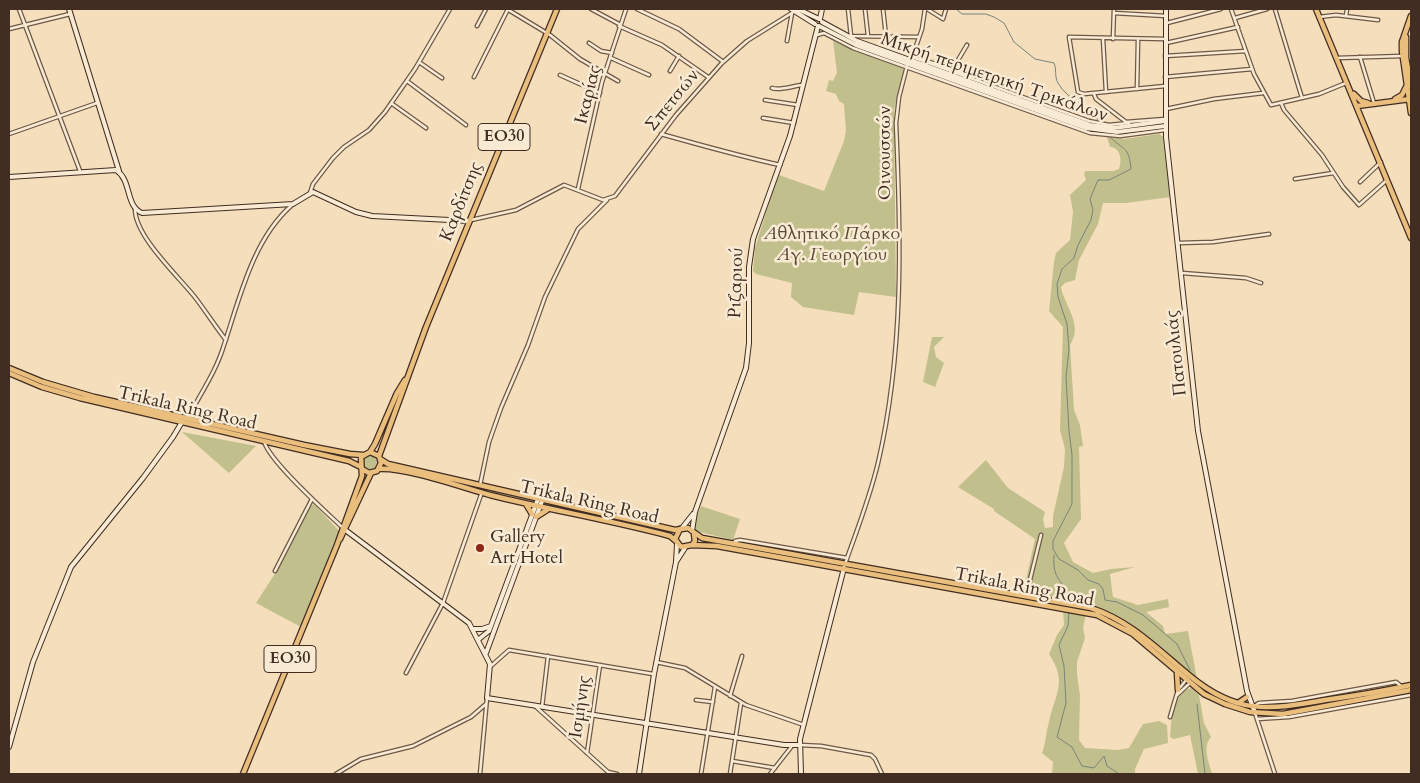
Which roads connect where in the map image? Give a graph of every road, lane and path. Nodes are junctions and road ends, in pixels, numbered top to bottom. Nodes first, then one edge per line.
1 (19, 9) edge
2 (450, 9) edge
3 (486, 9) edge
4 (508, 9) edge
5 (557, 9) edge
6 (591, 9) edge
7 (626, 9) edge
8 (636, 9) edge
9 (822, 9) edge
10 (848, 9) edge
11 (866, 9) edge
12 (883, 9) edge
13 (926, 9) edge
14 (946, 9) edge
15 (1114, 9) edge
16 (1166, 9) edge
17 (1221, 9) edge
18 (1231, 9) edge
19 (1267, 9) edge
20 (1275, 9) edge
21 (1316, 9) edge
22 (1347, 9) edge
23 (597, 10) edge
24 (794, 10) edge
25 (70, 11) edge
26 (1114, 13) junction
27 (1166, 16) junction
28 (1319, 16) junction
29 (1346, 16) junction
30 (1411, 16) edge
31 (1234, 18) junction
32 (820, 20) junction
33 (1378, 20) dead end
34 (1166, 23) junction
35 (24, 25) junction
36 (619, 25) junction
37 (477, 26) dead end
38 (817, 26) junction
39 (1238, 27) junction
40 (9, 29) edge
41 (547, 33) junction
42 (1406, 33) junction
43 (815, 36) junction
44 (868, 36) junction
45 (886, 36) junction
46 (919, 37) junction
47 (1104, 39) junction
48 (1113, 39) junction
49 (1138, 40) junction
50 (787, 41) dead end
51 (1165, 41) junction
52 (589, 43) dead end
53 (967, 45) dead end
54 (1246, 51) junction
55 (612, 53) junction
56 (679, 56) junction
57 (1165, 56) junction
58 (1402, 56) junction
59 (912, 57) junction
60 (1360, 57) junction
61 (611, 58) junction
62 (1337, 58) junction
63 (419, 62) junction
64 (723, 62) junction
65 (907, 66) junction
66 (1252, 69) junction
67 (952, 70) junction
68 (670, 71) dead end
69 (605, 74) junction
70 (965, 74) dead end
71 (648, 75) dead end
72 (560, 76) dead end
73 (474, 77) dead end
74 (708, 77) junction
75 (1165, 77) junction
76 (442, 78) dead end
77 (407, 82) junction
78 (618, 82) dead end
79 (1348, 84) junction
80 (804, 85) junction
81 (1165, 86) junction
82 (1409, 86) edge
83 (772, 88) dead end
84 (1137, 89) junction
85 (1106, 92) junction
86 (600, 93) junction
87 (1094, 93) junction
88 (1263, 93) junction
89 (1410, 97) edge
90 (1302, 98) junction
91 (1399, 99) junction
92 (765, 100) dead end
93 (98, 102) junction
94 (391, 103) junction
95 (1281, 103) junction
96 (1374, 103) junction
97 (798, 105) junction
98 (1357, 106) junction
99 (1165, 110) junction
100 (1411, 110) edge
101 (59, 116) junction
102 (763, 118) dead end
103 (794, 123) junction
104 (1129, 123) junction
105 (1364, 123) junction
106 (1165, 124) junction
107 (466, 125) dead end
108 (426, 128) dead end
109 (9, 134) edge
110 (660, 134) junction
111 (1381, 162) junction
112 (780, 165) junction
113 (80, 171) junction
114 (119, 171) junction
115 (1334, 173) junction
116 (9, 177) edge
117 (1295, 179) dead end
118 (1388, 180) junction
119 (1360, 182) dead end
120 (578, 189) junction
121 (310, 193) junction
122 (607, 200) junction
123 (293, 204) junction
124 (136, 209) junction
125 (469, 220) junction
126 (1270, 234) dead end
127 (1411, 238) edge
128 (1179, 243) junction
129 (1182, 273) junction
130 (1261, 283) dead end
131 (226, 340) junction
132 (9, 368) edge
133 (9, 373) edge
134 (406, 379) junction
135 (187, 418) junction
136 (182, 422) junction
137 (264, 441) junction
138 (371, 450) junction
139 (363, 455) junction
140 (380, 458) junction
141 (361, 468) junction
142 (378, 470) junction
143 (371, 473) junction
144 (480, 487) junction
145 (482, 492) junction
146 (312, 499) junction
147 (540, 500) junction
148 (525, 503) junction
149 (537, 506) junction
150 (550, 509) junction
151 (694, 512) junction
152 (534, 515) junction
153 (344, 529) junction
154 (681, 529) junction
155 (693, 532) junction
156 (1041, 535) dead end
157 (676, 542) junction
158 (734, 543) junction
159 (692, 545) junction
160 (686, 548) junction
161 (847, 558) junction
162 (676, 562) junction
163 (844, 566) junction
164 (275, 571) dead end
165 (1026, 596) junction
166 (443, 603) junction
167 (491, 626) junction
168 (473, 628) junction
169 (492, 636) junction
170 (480, 640) junction
171 (486, 653) junction
172 (548, 656) junction
173 (742, 656) dead end
174 (656, 662) junction
175 (600, 664) junction
176 (491, 666) junction
177 (1176, 672) junction
178 (406, 673) dead end
179 (654, 674) junction
180 (1190, 680) junction
181 (1411, 686) edge
182 (715, 687) junction
183 (1411, 690) edge
184 (1177, 693) junction
185 (1247, 694) junction
186 (1411, 695) edge
187 (730, 696) junction
188 (487, 698) junction
189 (696, 700) dead end
190 (713, 702) junction
191 (741, 703) junction
192 (1238, 703) junction
193 (486, 704) junction
194 (535, 706) junction
195 (542, 707) junction
196 (1252, 709) junction
197 (592, 715) junction
198 (1170, 717) dead end
199 (1257, 719) junction
200 (646, 723) junction
201 (804, 725) junction
202 (708, 733) junction
203 (736, 738) junction
204 (800, 745) junction
205 (792, 746) junction
206 (9, 747) edge
207 (587, 754) junction
208 (732, 761) junction
209 (775, 768) junction
210 (243, 774) edge
211 (336, 774) edge
212 (480, 774) edge
213 (616, 774) edge
214 (639, 774) edge
215 (701, 774) edge
216 (730, 774) edge
217 (770, 774) edge
218 (801, 774) edge
219 (882, 774) edge
220 (1275, 774) edge

1 - 35 street
2 - 63 street
3 - 37 street
4 - 41 street
4 - 73 street
5 - 41 main road, Καρδίτσης / ΕΟ30
6 - 23 street
7 - 36 street, Ικαρίας
8 - 64 street
9 - 32 street
10 - 44 street
11 - 44 street
12 - 45 street
13 - 14 street
13 - 46 street
15 - 26 street
16 - 27 street, Πατουλιάς
17 - 34 street
18 - 31 street
19 - 31 street
20 - 90 street
21 - 28 main road
22 - 29 street
23 - 36 street
24 - 32 street, Μικρή περιμετρική Τρικάλων
24 - 38 street, Μικρή περιμετρική Τρικάλων
24 - 50 street
24 - 64 street, Σπετσών
25 - 35 street
25 - 93 street
26 - 27 street
26 - 48 street
27 - 34 street, Πατουλιάς
28 - 29 street
28 - 62 main road
29 - 33 street
30 - 42 main road
31 - 39 street
32 - 38 street
32 - 59 street, Μικρή περιμετρική Τρικάλων
34 - 51 street, Πατουλιάς
35 - 40 street
35 - 101 street
36 - 55 street, Ικαρίας
36 - 56 street
38 - 43 street, Ριζαριού
38 - 106 street, Μικρή περιμετρική Τρικάλων
39 - 51 street
39 - 54 street
41 - 69 street
41 - 125 main road, Καρδίτσης / ΕΟ30
42 - 58 main road
42 - 82 main road
43 - 65 street
43 - 80 street, Ριζαριού
44 - 45 street
45 - 46 street
46 - 59 street
47 - 48 street
47 - 85 street
47 - 87 street
48 - 49 street
49 - 51 street
49 - 84 street
51 - 57 street, Πατουλιάς
52 - 55 street
53 - 67 street
54 - 57 street
54 - 66 street
55 - 61 street, Ικαρίας
56 - 68 street
56 - 74 street
57 - 75 street, Πατουλιάς
58 - 60 street
58 - 82 main road
59 - 67 street
59 - 104 street
59 - 106 street, Μικρή περιμετρική Τρικάλων
60 - 62 street
60 - 96 street
61 - 69 street, Ικαρίας
61 - 71 street
62 - 79 main road
63 - 76 street
63 - 77 street
64 - 74 street, Σπετσών
65 - 106 street
65 - 161 street, Οινουσσών
66 - 75 street
66 - 88 street
67 - 70 street
69 - 78 street
69 - 86 street, Ικαρίας
72 - 86 street
74 - 110 street, Σπετσών
75 - 81 street, Πατουλιάς
77 - 94 street
77 - 107 street
79 - 90 street
79 - 96 main road
79 - 98 main road
80 - 83 street
80 - 97 street, Ριζαριού
81 - 84 street
81 - 99 street, Πατουλιάς
82 - 89 main road
82 - 91 main road
84 - 85 street
85 - 87 street
86 - 120 street, Ικαρίας
87 - 104 street
88 - 95 street
88 - 99 street
89 - 91 main road
89 - 100 main road
90 - 95 street
91 - 96 main road
91 - 100 main road
92 - 97 street
93 - 101 street
93 - 114 street
94 - 108 street
94 - 121 street
95 - 115 street
96 - 98 main road
96 - 105 main road
97 - 103 street, Ριζαριού
98 - 105 main road
99 - 106 street, Πατουλιάς
101 - 109 street
101 - 113 street
102 - 103 street
103 - 112 street, Ριζαριού
104 - 106 street
105 - 111 main road
106 - 128 street, Πατουλιάς
110 - 112 street
110 - 122 street, Σπετσών
111 - 118 main road
111 - 119 street
112 - 151 street, Ριζαριού
113 - 114 street
113 - 116 street
114 - 124 street
115 - 117 street
115 - 118 street
118 - 127 main road
120 - 122 street
120 - 125 street
121 - 123 street
121 - 125 street
122 - 144 street, Σπετσών
123 - 124 street
123 - 131 street
124 - 131 street
125 - 134 main road, Καρδίτσης / ΕΟ30
126 - 128 street
128 - 129 street, Πατουλιάς
129 - 130 street
129 - 185 street, Πατουλιάς
131 - 135 street
132 - 135 main road, Trikala Ring Road
133 - 136 main road, Trikala Ring Road
134 - 138 main road, Καρδίτσης / ΕΟ30
134 - 140 main road, Καρδίτσης / ΕΟ30
135 - 139 main road, Trikala Ring Road
136 - 137 main road, Trikala Ring Road
136 - 206 street
137 - 141 main road, Trikala Ring Road
137 - 146 street
138 - 139 main road
138 - 140 main road
139 - 141 main road, ΕΟ30
140 - 142 main road, ΕΟ30
140 - 144 main road, Trikala Ring Road
141 - 143 main road
141 - 153 main road, ΕΟ30
142 - 143 main road
142 - 145 main road, Trikala Ring Road
143 - 153 main road, ΕΟ30
144 - 147 main road, Trikala Ring Road
145 - 148 main road, Trikala Ring Road
145 - 166 street
146 - 153 street
146 - 164 street
147 - 149 street
147 - 154 main road, Trikala Ring Road
148 - 149 main road, Trikala Ring Road
148 - 152 main road
149 - 150 main road, Trikala Ring Road
149 - 152 street
150 - 152 main road
150 - 157 main road, Trikala Ring Road
151 - 154 street, Ριζαριού
151 - 155 street, Ριζαριού
152 - 167 street
152 - 169 street
153 - 166 street
153 - 210 main road, ΕΟ30
154 - 155 main road
154 - 157 main road
155 - 158 main road
155 - 159 main road
156 - 165 street
157 - 160 main road
157 - 162 street
158 - 161 street
158 - 163 main road
159 - 160 main road
159 - 163 main road, Trikala Ring Road
160 - 162 street
161 - 163 street, Οινουσσών
162 - 174 street
163 - 165 main road
163 - 177 main road, Trikala Ring Road
163 - 201 street
165 - 180 main road
166 - 168 street
166 - 178 street
167 - 168 street
167 - 170 street
168 - 170 street
169 - 170 street
169 - 171 street
170 - 171 street
171 - 176 street
172 - 175 street
172 - 176 street
172 - 195 street
173 - 187 street
174 - 179 street
174 - 182 street
175 - 179 street
175 - 197 street, Ισμήνης
176 - 188 street
177 - 180 main road, Trikala Ring Road
177 - 184 main road
179 - 200 street
180 - 184 street
180 - 192 main road
180 - 196 main road, Trikala Ring Road
181 - 196 main road
182 - 187 street
182 - 190 street
183 - 196 main road, Trikala Ring Road
184 - 198 street
185 - 192 main road
185 - 196 street, Πατουλιάς
186 - 199 street
187 - 191 street
188 - 193 street
188 - 194 street
189 - 190 street
190 - 202 street
191 - 201 street
191 - 203 street
192 - 196 main road
193 - 211 street
193 - 212 street
194 - 195 street
194 - 207 street
195 - 197 street
196 - 199 street
197 - 200 street
197 - 207 street, Ισμήνης
199 - 220 street
200 - 202 street
200 - 214 street
201 - 204 street
202 - 203 street
202 - 215 street
203 - 205 street
203 - 208 street
204 - 205 street
204 - 218 street
204 - 219 street
205 - 209 street
207 - 213 street
208 - 209 street
208 - 216 street
209 - 217 street

